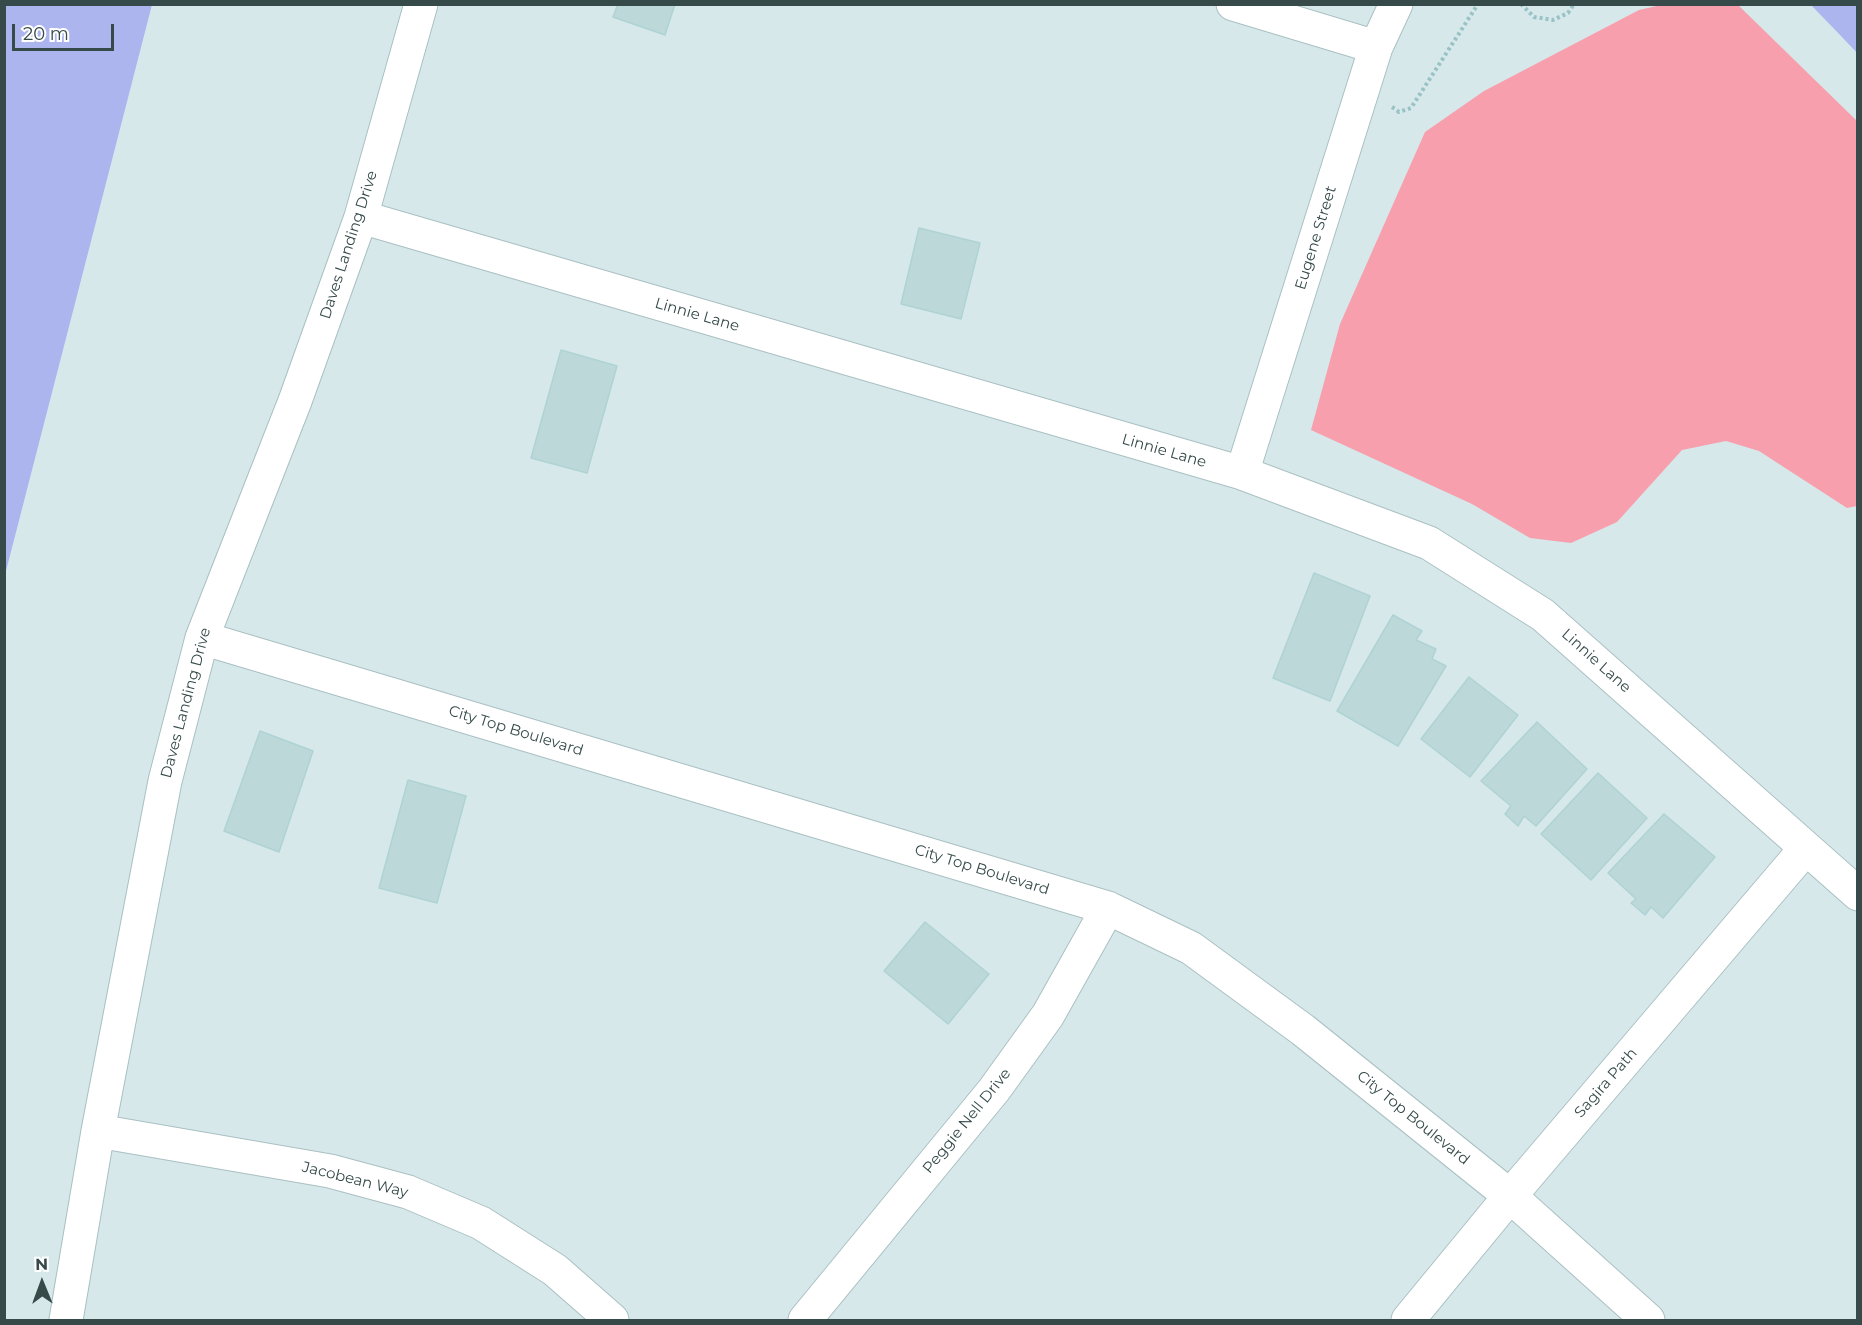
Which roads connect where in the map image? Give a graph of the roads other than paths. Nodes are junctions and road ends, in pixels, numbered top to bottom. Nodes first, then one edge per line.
1 (421, 4) edge
2 (1233, 4) edge
3 (1396, 4) edge
4 (1376, 48) junction
5 (361, 217) junction
6 (1242, 473) junction
7 (202, 638) junction
8 (1806, 848) junction
9 (1857, 894) edge
10 (1108, 908) junction
11 (98, 1131) junction
12 (1510, 1196) junction
13 (66, 1320) edge
14 (612, 1320) edge
15 (805, 1320) edge
16 (1408, 1320) edge
17 (1648, 1320) edge

1 - 5 street, Daves Landing Drive
2 - 4 street
3 - 4 street, Eugene Street
4 - 6 street, Eugene Street
5 - 6 street, Linnie Lane
5 - 7 street, Daves Landing Drive
6 - 8 street, Linnie Lane
7 - 10 street, City Top Boulevard
7 - 11 street, Daves Landing Drive
8 - 9 street, Linnie Lane
8 - 12 street, Sagira Path
10 - 12 street, City Top Boulevard
10 - 15 street, Peggie Nell Drive
11 - 13 street, Daves Landing Drive
11 - 14 street, Jacobean Way
12 - 16 street, Sagira Path
12 - 17 street, City Top Boulevard

